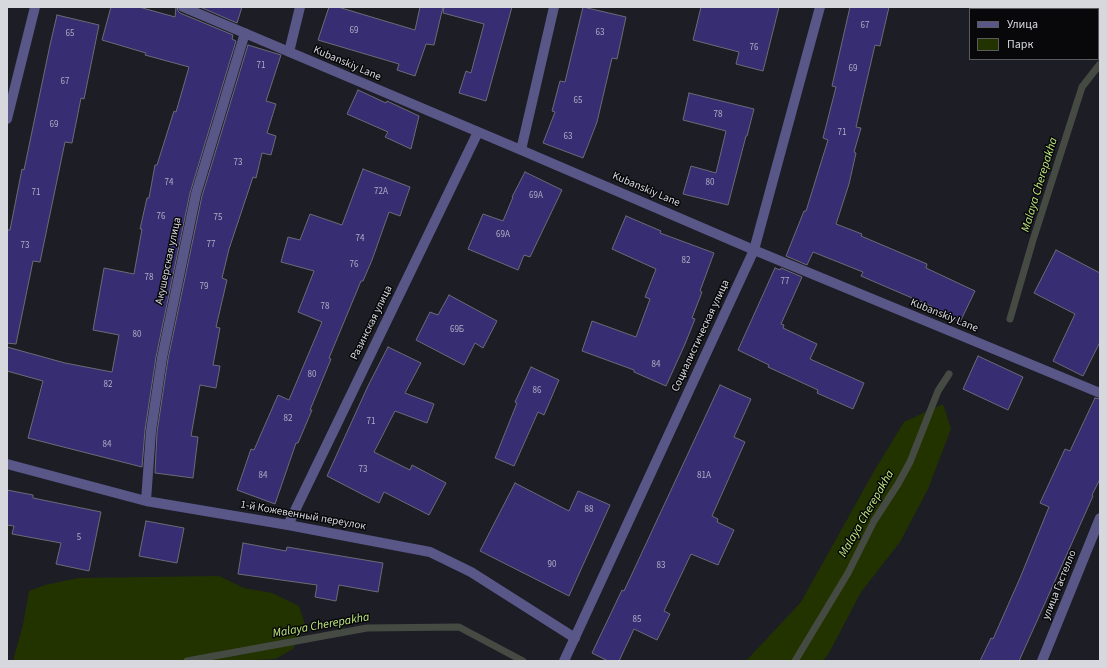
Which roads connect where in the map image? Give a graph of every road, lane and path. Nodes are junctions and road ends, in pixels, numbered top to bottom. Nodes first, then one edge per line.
1 (35, 7) edge
2 (183, 7) edge
3 (300, 7) edge
4 (554, 7) edge
5 (820, 7) edge
6 (245, 33) junction
7 (288, 52) junction
8 (7, 119) edge
9 (478, 132) junction
10 (521, 150) junction
11 (754, 250) junction
12 (1100, 393) edge
13 (7, 464) edge
14 (146, 501) junction
15 (1100, 518) edge
16 (288, 525) junction
17 (575, 638) junction
18 (564, 661) edge
19 (1042, 661) edge

1 - 8 street
2 - 6 street, Kubanskiy Lane
3 - 7 street
4 - 10 street
5 - 11 street, Социалистическая улица
6 - 7 street, Kubanskiy Lane
6 - 14 street, Акушерская улица
7 - 9 street, Kubanskiy Lane
9 - 10 street, Kubanskiy Lane
9 - 16 street, Разинская улица
10 - 11 street, Kubanskiy Lane
11 - 12 street, Kubanskiy Lane
11 - 17 street, Социалистическая улица
13 - 14 street, 1-й Кожевенный переулок
14 - 16 street, 1-й Кожевенный переулок
15 - 19 street, улица Гастелло
16 - 17 street, 1-й Кожевенный переулок
17 - 18 street, Социалистическая улица

